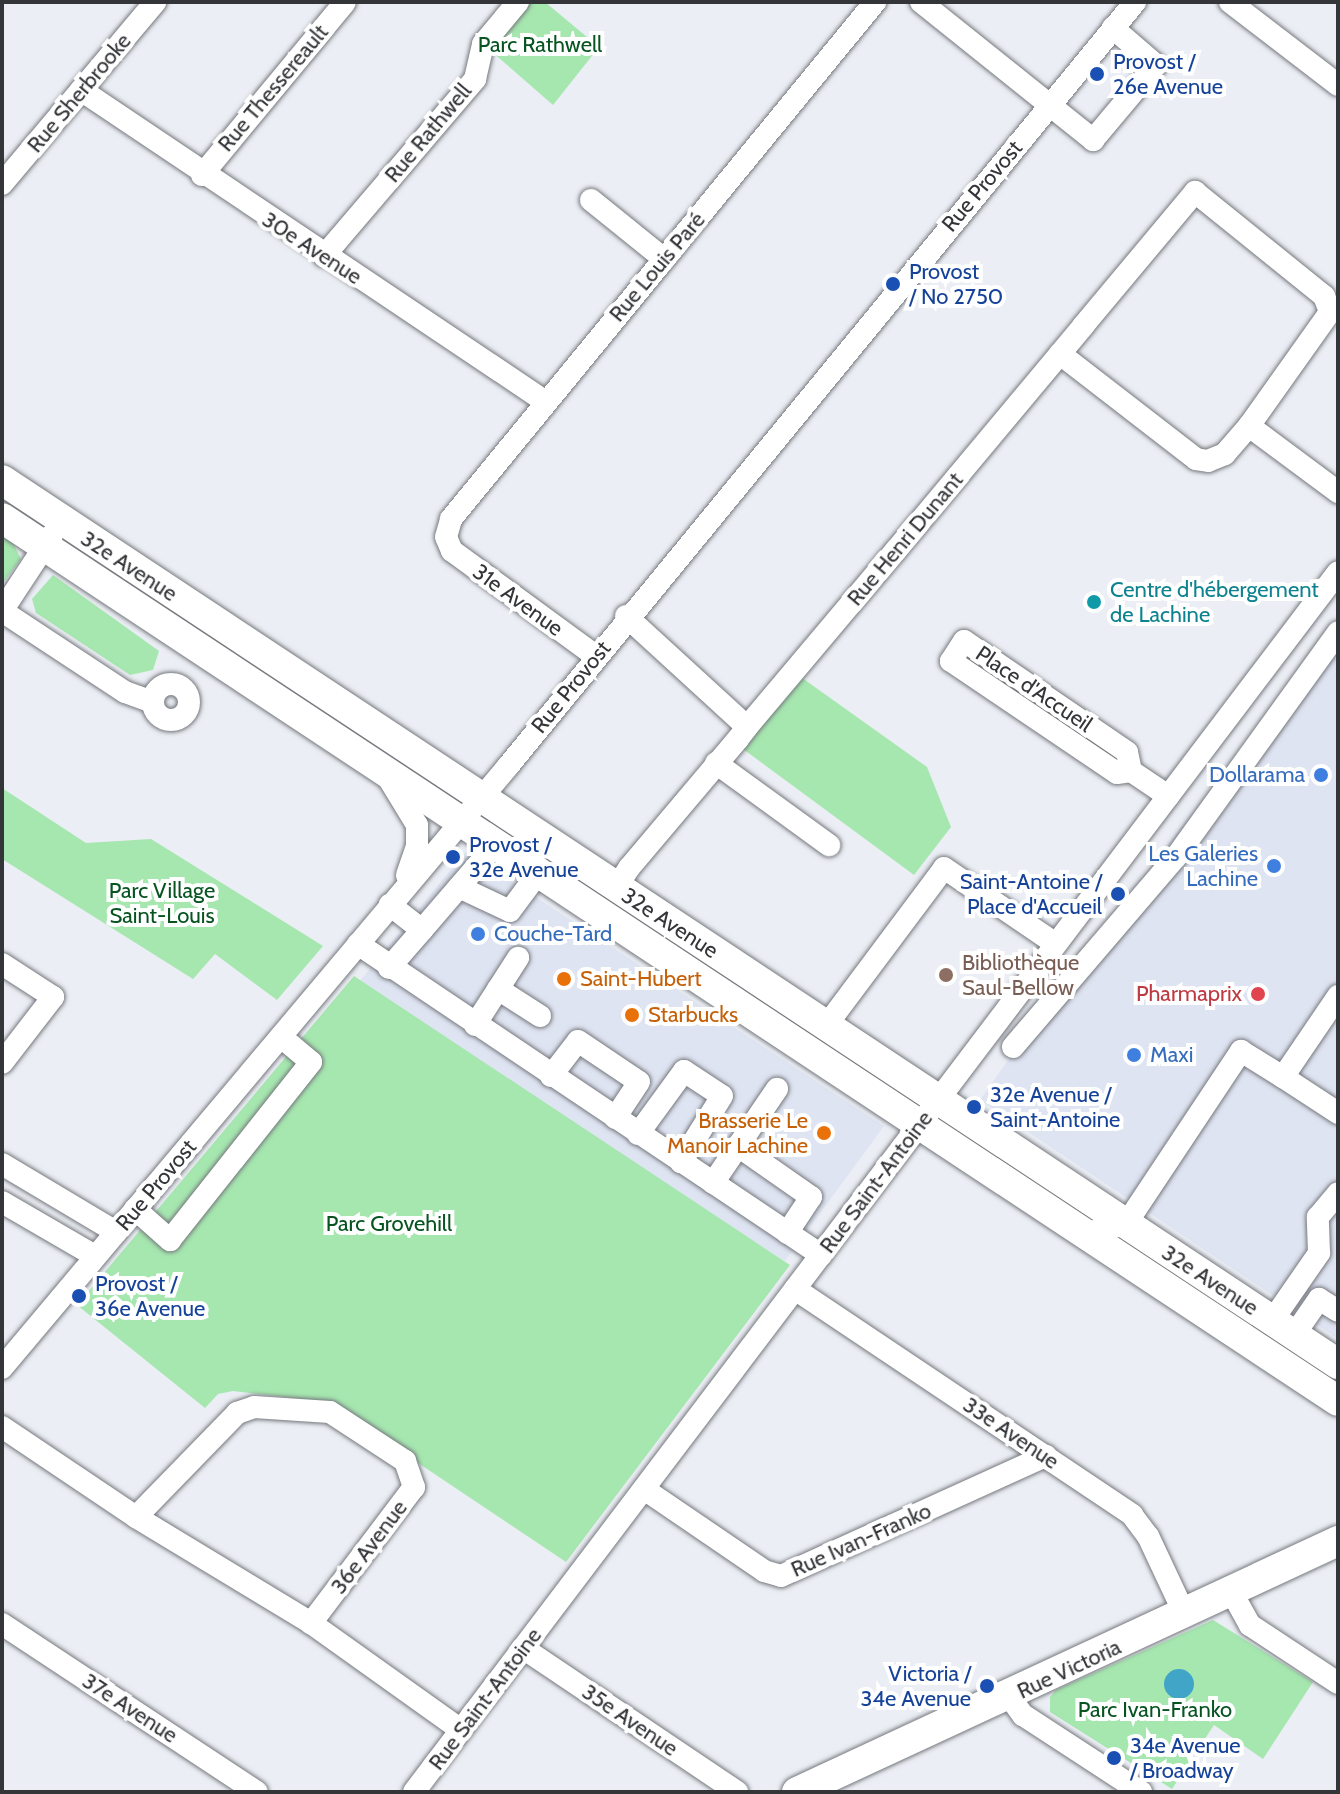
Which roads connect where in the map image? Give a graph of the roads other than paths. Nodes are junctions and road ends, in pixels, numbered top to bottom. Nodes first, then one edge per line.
1 (155, 2) edge
2 (345, 2) edge
3 (518, 2) edge
4 (875, 2) edge
5 (921, 2) edge
6 (1135, 2) edge
7 (1230, 2) edge
8 (1113, 28) junction
9 (1338, 85) edge
10 (81, 90) junction
11 (1049, 105) junction
12 (202, 175) junction
13 (2, 184) edge
14 (591, 200) dead end
15 (324, 256) junction
16 (664, 259) junction
17 (1060, 354) junction
18 (546, 402) junction
19 (1249, 426) junction
20 (2, 480) edge
21 (1338, 492) edge
22 (2, 518) edge
23 (53, 533) junction
24 (446, 537) joint
25 (1334, 585) edge
26 (2, 611) edge
27 (626, 616) junction
28 (1338, 632) edge
29 (597, 657) junction
30 (152, 702) dead end
31 (747, 727) junction
32 (716, 763) junction
33 (381, 768) junction
34 (1131, 771) junction
35 (1168, 796) junction
36 (482, 797) junction
37 (461, 821) junction
38 (496, 844) junction
39 (829, 845) dead end
40 (539, 872) junction
41 (459, 887) junction
42 (616, 888) junction
43 (396, 898) junction
44 (422, 930) junction
45 (358, 944) junction
46 (1056, 944) junction
47 (518, 958) dead end
48 (2, 964) edge
49 (389, 968) junction
50 (498, 989) junction
51 (1338, 996) edge
52 (540, 1016) dead end
53 (475, 1025) junction
54 (826, 1026) junction
55 (281, 1037) junction
56 (1013, 1047) dead end
57 (2, 1063) edge
58 (551, 1076) junction
59 (1283, 1077) junction
60 (777, 1089) dead end
61 (929, 1112) junction
62 (1338, 1113) edge
63 (615, 1118) junction
64 (638, 1134) junction
65 (738, 1146) junction
66 (681, 1162) junction
67 (2, 1164) edge
68 (713, 1183) junction
69 (1338, 1193) edge
70 (2, 1202) edge
71 (135, 1209) junction
72 (1126, 1224) junction
73 (116, 1232) junction
74 (787, 1233) junction
75 (1086, 1233) junction
76 (821, 1255) junction
77 (95, 1256) junction
78 (795, 1289) junction
79 (1338, 1311) edge
80 (1283, 1328) junction
81 (1338, 1364) edge
82 (2, 1368) edge
83 (1338, 1401) edge
84 (2, 1427) edge
85 (1046, 1456) junction
86 (644, 1489) junction
87 (136, 1517) junction
88 (1335, 1539) edge
89 (1231, 1591) junction
90 (1185, 1615) junction
91 (311, 1623) junction
92 (2, 1624) edge
93 (523, 1648) junction
94 (1338, 1683) edge
95 (1009, 1696) junction
96 (461, 1730) junction
97 (257, 1792) edge
98 (414, 1792) edge
99 (737, 1792) edge
100 (797, 1792) edge
101 (1141, 1792) edge

1 - 10 street, Rue Sherbrooke
2 - 12 street, Rue Thessereault
3 - 15 street, Rue Rathwell
4 - 16 street, Rue Louis Paré
5 - 11 street
6 - 8 street, Rue Provost
7 - 9 street
8 - 11 street, Rue Provost
8 - 11 street
10 - 12 street, 30e Avenue
10 - 13 street, Rue Sherbrooke
11 - 27 street, Rue Provost
12 - 15 street, 30e Avenue
14 - 16 street
15 - 18 street, 30e Avenue
16 - 18 street, Rue Louis Paré
17 - 19 street
17 - 19 street, Rue Henri Dunant
17 - 31 street, Rue Henri Dunant
18 - 24 street, Rue Louis Paré
19 - 21 street
20 - 23 main road, 32e Avenue
22 - 23 main road, 32e Avenue
23 - 26 street
23 - 33 main road, 32e Avenue
23 - 36 main road, 32e Avenue
24 - 29 street, 31e Avenue
25 - 35 street, Rue Saint-Antoine
26 - 30 street
27 - 29 street, Rue Provost
27 - 31 street
28 - 56 street
29 - 36 street, Rue Provost
31 - 32 street, Rue Henri Dunant
32 - 39 street
32 - 42 street, Rue Henri Dunant
33 - 37 main road, 32e Avenue
33 - 43 street
34 - 34 street, Place d'Accueil
34 - 35 street, Place d'Accueil
35 - 46 street, Rue Saint-Antoine
36 - 37 street, Rue Provost
36 - 42 main road, 32e Avenue
37 - 38 main road, 32e Avenue
37 - 43 street, Rue Provost
38 - 40 main road, 32e Avenue
38 - 41 street
40 - 41 street
40 - 61 main road, 32e Avenue
41 - 44 street
42 - 54 main road, 32e Avenue
43 - 44 street
43 - 45 street, Rue Provost
44 - 49 street
45 - 49 street
45 - 55 street, Rue Provost
46 - 54 street
46 - 61 street, Rue Saint-Antoine
47 - 50 street
48 - 57 street
49 - 53 street
50 - 52 street
50 - 53 street
51 - 59 street
53 - 58 street
54 - 61 main road, 32e Avenue
55 - 71 street, Rue Provost
55 - 71 street
58 - 63 street
58 - 63 street
59 - 62 street
59 - 72 street
60 - 65 street
61 - 72 main road, 32e Avenue
61 - 75 main road, 32e Avenue
61 - 76 street, Rue Saint-Antoine
63 - 64 street
64 - 66 street
64 - 66 street
65 - 68 street
65 - 74 street
66 - 68 street
67 - 73 street
68 - 74 street
69 - 80 street
70 - 77 street
71 - 73 street, Rue Provost
72 - 75 street
72 - 80 main road, 32e Avenue
73 - 77 street, Rue Provost
74 - 76 street
75 - 83 main road, 32e Avenue
76 - 78 street, Rue Saint-Antoine
77 - 82 street, Rue Provost
78 - 85 street, 33e Avenue
78 - 86 street, Rue Saint-Antoine
79 - 80 street
80 - 81 main road, 32e Avenue
84 - 87 street
85 - 86 street, Rue Ivan-Franko
85 - 90 street, 33e Avenue
86 - 93 street, Rue Saint-Antoine
87 - 91 street
87 - 91 street, 36e Avenue
88 - 89 main road, Rue Victoria
89 - 90 main road, Rue Victoria
89 - 94 street
90 - 95 main road, Rue Victoria
91 - 96 street
92 - 97 street, 37e Avenue
93 - 96 street, Rue Saint-Antoine
93 - 99 street, 35e Avenue
95 - 100 main road, Rue Victoria
95 - 101 street
96 - 98 street, Rue Saint-Antoine

